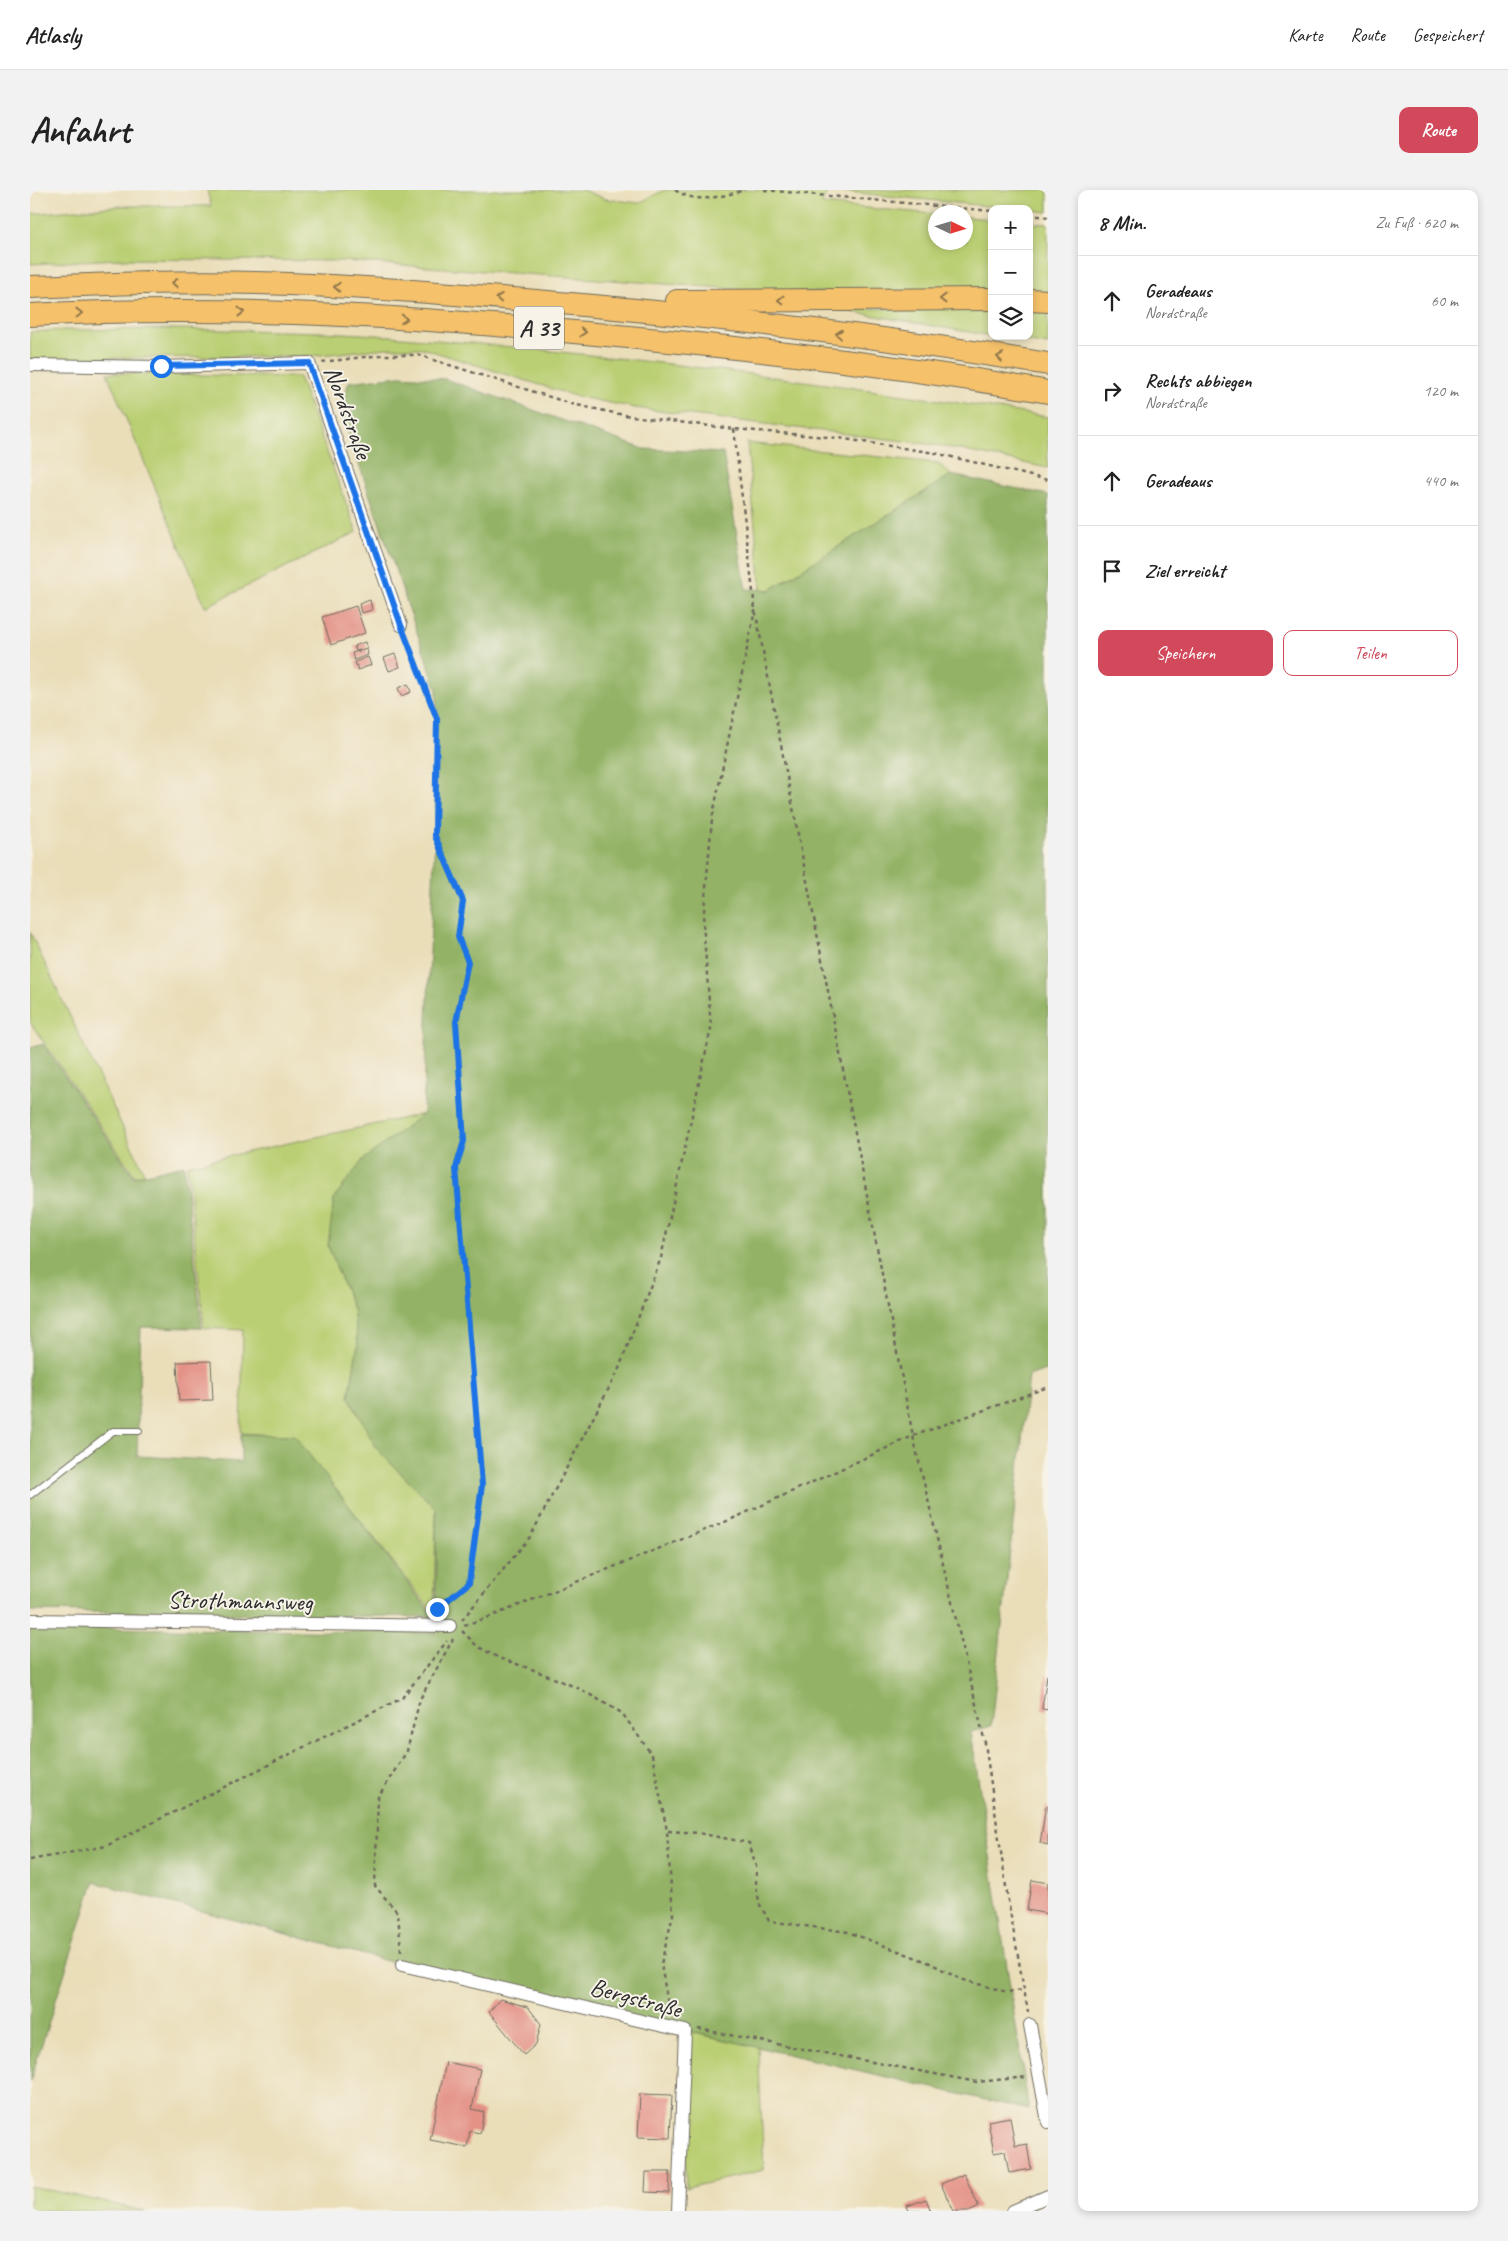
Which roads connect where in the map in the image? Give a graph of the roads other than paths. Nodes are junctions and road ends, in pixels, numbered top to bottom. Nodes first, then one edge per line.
1 (30, 287) edge
2 (988, 299) edge
3 (1033, 300) edge
4 (1048, 301) edge
5 (548, 302) junction
6 (30, 315) edge
7 (1048, 364) edge
8 (30, 365) edge
9 (1048, 392) edge
10 (401, 625) road end
11 (139, 1430) dead end
12 (30, 1495) edge
13 (30, 1620) edge
14 (454, 1630) road end
15 (402, 1965) road end
16 (1030, 2025) road end
17 (1043, 2080) edge
18 (1048, 2122) edge
19 (1048, 2196) edge
20 (678, 2211) edge
21 (1013, 2211) edge

5 -> 1 highway, A 33
2 -> 5 highway
3 - 4 highway
7 -> 5 highway, A 33
6 -> 9 highway, A 33
8 - 10 street, Nordstraße
11 - 12 lane
13 - 14 street, Strothmannsweg
15 - 20 street, Bergstraße
16 - 17 street
17 - 18 street
19 - 21 street

